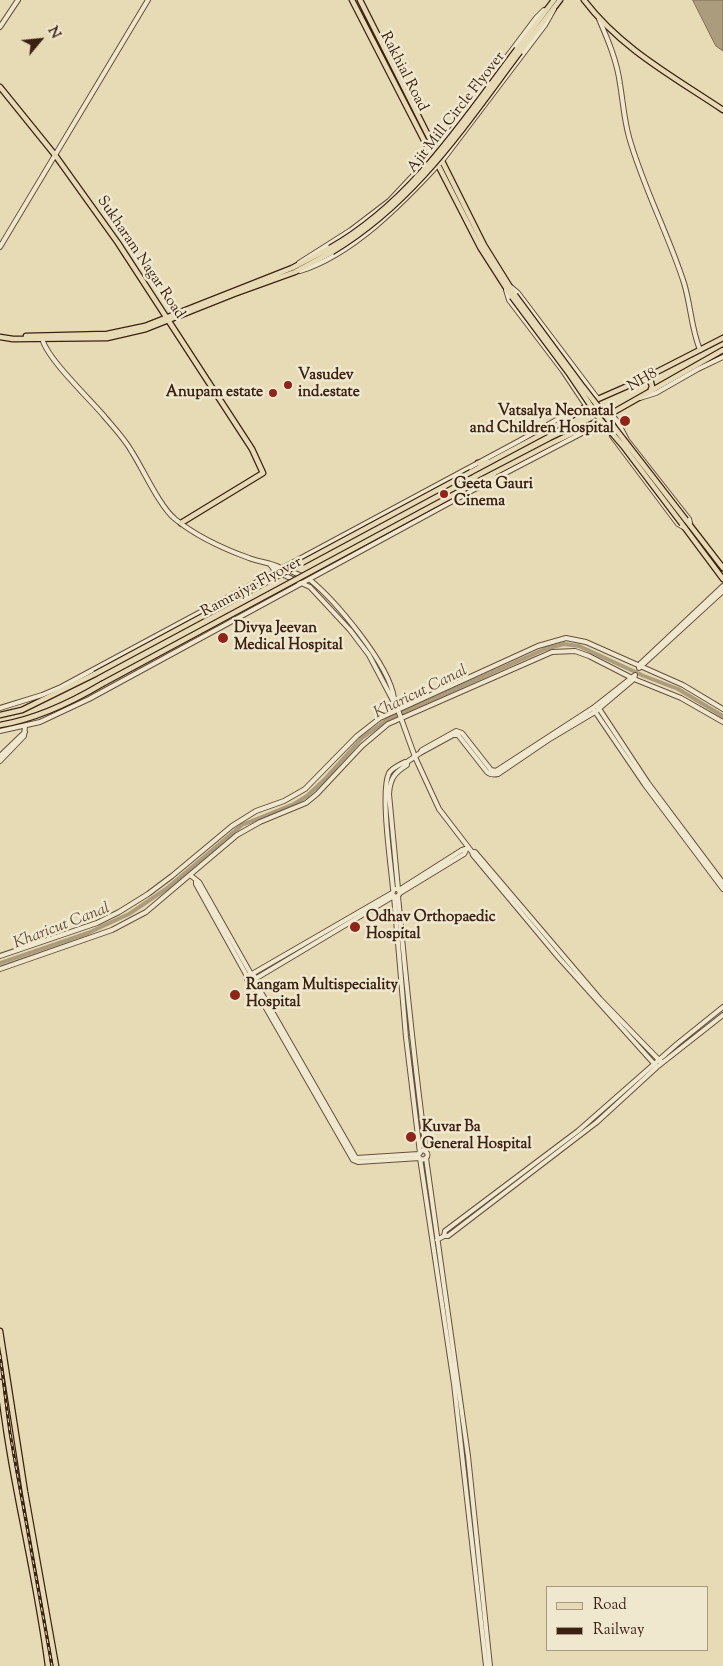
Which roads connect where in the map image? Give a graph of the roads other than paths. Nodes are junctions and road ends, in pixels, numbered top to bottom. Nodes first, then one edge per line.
1 (18, 0) edge
2 (148, 0) edge
3 (352, 0) edge
4 (360, 0) edge
5 (554, 0) edge
6 (560, 0) edge
7 (586, 0) edge
8 (552, 7) junction
9 (600, 18) junction
10 (0, 27) edge
11 (0, 87) edge
12 (723, 109) edge
13 (436, 151) junction
14 (55, 155) junction
15 (432, 156) junction
16 (442, 161) junction
17 (438, 166) junction
18 (0, 247) edge
19 (293, 270) junction
20 (506, 285) junction
21 (513, 296) junction
22 (167, 320) junction
23 (0, 336) edge
24 (42, 338) junction
25 (723, 338) edge
26 (700, 350) junction
27 (723, 350) edge
28 (723, 357) edge
29 (644, 379) junction
30 (650, 391) junction
31 (598, 399) junction
32 (634, 400) junction
33 (585, 408) junction
34 (612, 414) junction
35 (598, 421) junction
36 (592, 424) junction
37 (541, 435) junction
38 (546, 445) junction
39 (490, 462) junction
40 (478, 463) junction
41 (505, 470) junction
42 (494, 473) junction
43 (487, 483) junction
44 (684, 522) junction
45 (181, 523) junction
46 (689, 528) junction
47 (270, 564) junction
48 (281, 568) junction
49 (723, 568) edge
50 (275, 571) junction
51 (309, 579) junction
52 (723, 579) edge
53 (302, 583) junction
54 (723, 586) edge
55 (723, 591) edge
56 (640, 668) junction
57 (88, 673) junction
58 (634, 676) junction
59 (81, 682) junction
60 (394, 700) junction
61 (0, 708) edge
62 (596, 708) junction
63 (723, 709) edge
64 (398, 710) junction
65 (0, 715) edge
66 (402, 718) junction
67 (20, 721) junction
68 (723, 722) edge
69 (0, 725) edge
70 (25, 726) junction
71 (0, 731) edge
72 (25, 732) junction
73 (0, 756) edge
74 (415, 757) junction
75 (0, 761) edge
76 (467, 849) junction
77 (472, 852) junction
78 (190, 875) junction
79 (723, 883) edge
80 (723, 889) edge
81 (396, 892) junction
82 (0, 956) edge
83 (0, 969) edge
84 (252, 977) junction
85 (723, 1007) edge
86 (723, 1015) edge
87 (661, 1062) junction
88 (656, 1066) junction
89 (426, 1152) junction
90 (419, 1155) junction
91 (426, 1158) junction
92 (438, 1239) junction
93 (433, 1243) junction
94 (0, 1331) edge
95 (0, 1382) edge
96 (8, 1382) junction
97 (48, 1666) edge
98 (56, 1666) edge
99 (486, 1666) edge
100 (490, 1666) edge

1 - 10 street
2 - 14 street
3 - 15 main road, Rakhial Road
4 - 13 main road, Rakhial Road
5 - 8 main road
6 - 8 main road
7 - 9 main road
8 - 13 street
8 - 16 street
8 - 19 main road, Ajit Mill Circle Flyover, bridge
9 - 12 main road
9 - 26 street
11 - 14 main road, Sukharam Nagar Road
13 - 15 street
13 - 16 street
14 - 18 street
14 - 22 main road, Sukharam Nagar Road
15 - 17 street
15 - 19 street
16 - 17 street
16 - 20 main road
17 - 19 street
17 - 20 main road
19 - 22 main road, Ajit Mill Circle Flyover
20 - 21 main road
20 - 31 street
20 - 33 street
21 - 44 main road, bridge
21 - 44 main road, bridge
22 - 24 main road, Ajit Mill Circle Flyover
22 - 45 main road, Sukharam Nagar Road
23 - 24 main road, Ajit Mill Circle Flyover
24 - 45 street
25 - 26 main road, NH8
26 - 29 main road, NH8
27 - 30 main road, NH8
28 - 32 street
29 - 30 main road
29 - 31 main road, NH8
30 - 32 main road, NH8
31 - 33 main road, NH8
32 - 34 main road, NH8
33 - 37 main road, NH8
33 - 40 street
34 - 35 main road, NH8
34 - 46 street
35 - 36 main road, NH8
35 - 46 street
36 - 38 main road, NH8
36 - 41 street
37 - 38 main road
37 - 39 main road, Ramrajya Flyover
38 - 41 main road, NH8
39 - 40 main road
39 - 59 main road, Ramrajya Flyover, bridge
40 - 48 street
41 - 42 main road, NH8
41 - 43 street
42 - 43 main road
42 - 67 main road, Ramrajya Flyover, bridge
43 - 51 street
44 - 46 main road
45 - 47 street
46 - 49 main road
46 - 52 main road
47 - 48 street
47 - 50 street
48 - 50 street
48 - 51 street
50 - 53 street
50 - 57 street
51 - 53 street
51 - 60 street
53 - 60 street
53 - 70 street
54 - 56 street
55 - 56 street
56 - 58 street
56 - 63 street
56 - 64 street
57 - 59 main road
57 - 61 street
58 - 62 street
58 - 66 street
58 - 68 street
59 - 65 main road, Ramrajya Flyover
60 - 64 street
62 - 74 street
62 - 79 street
62 - 80 street
64 - 66 street
64 - 82 street
66 - 74 street
66 - 78 street
67 - 69 main road
67 - 70 street
70 - 71 street
70 - 72 street
72 - 73 street
72 - 75 street
74 - 76 street
74 - 81 street
76 - 77 street
76 - 81 street
77 - 87 street
77 - 88 street
78 - 83 street
78 - 84 street
81 - 84 street
81 - 89 street
81 - 90 street
84 - 90 street
85 - 87 street
86 - 87 street
87 - 88 street
88 - 92 street
89 - 90 street
89 - 91 street
90 - 91 street
90 - 93 street
91 - 92 street
92 - 93 street
92 - 100 street
93 - 99 street
94 - 96 main road
95 - 96 street
95 - 97 main road
96 - 98 main road

